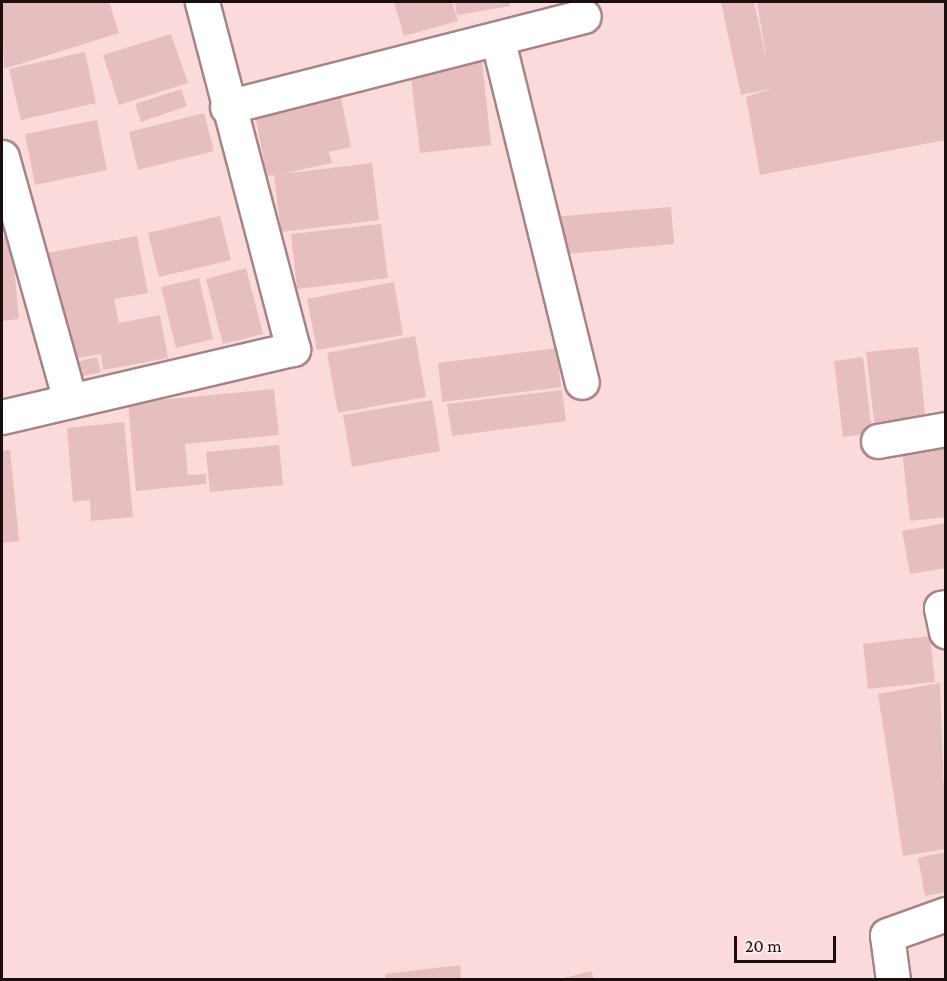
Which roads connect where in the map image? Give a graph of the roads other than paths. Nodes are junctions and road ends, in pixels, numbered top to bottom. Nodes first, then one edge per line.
1 (202, 2) edge
2 (584, 16) dead end
3 (498, 41) junction
4 (227, 107) junction
5 (2, 157) edge
6 (582, 382) dead end
7 (70, 401) junction
8 (2, 417) edge
9 (945, 429) edge
10 (878, 441) dead end
11 (945, 607) edge
12 (945, 631) edge
13 (945, 914) edge
14 (893, 980) edge

1 - 4 street
2 - 3 street
3 - 4 street
3 - 6 street
4 - 7 street
5 - 7 street
7 - 8 street
9 - 10 street
11 - 12 street
13 - 14 street

